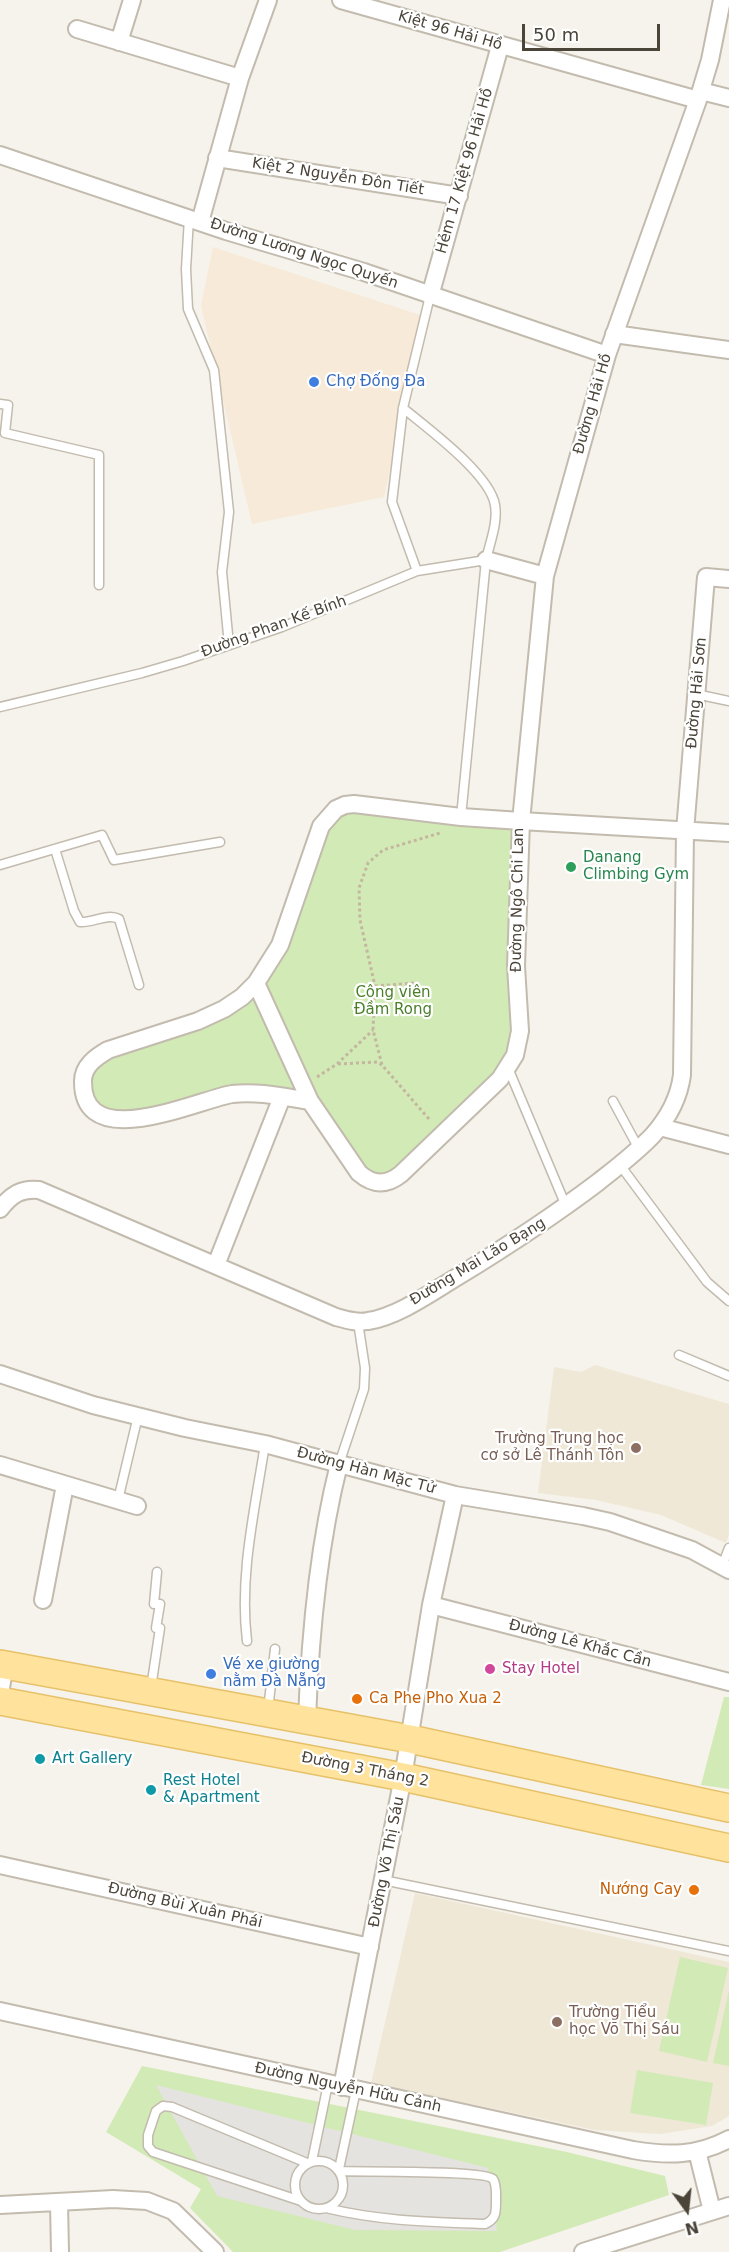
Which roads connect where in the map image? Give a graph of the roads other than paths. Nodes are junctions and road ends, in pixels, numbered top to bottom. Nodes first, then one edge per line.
1 (132, 0) edge
2 (268, 0) edge
3 (341, 0) edge
4 (722, 0) edge
5 (77, 29) dead end
6 (119, 42) junction
7 (500, 46) junction
8 (240, 78) junction
9 (699, 96) junction
10 (729, 98) edge
11 (0, 155) edge
12 (217, 158) junction
13 (459, 196) junction
14 (195, 220) junction
15 (430, 296) junction
16 (614, 334) junction
17 (729, 350) edge
18 (607, 355) junction
19 (0, 404) edge
20 (403, 408) junction
21 (486, 560) junction
22 (417, 571) junction
23 (545, 576) junction
24 (729, 579) edge
25 (99, 585) dead end
26 (229, 645) junction
27 (696, 694) junction
28 (729, 701) edge
29 (0, 707) edge
30 (461, 817) junction
31 (521, 821) junction
32 (685, 831) junction
33 (729, 833) edge
34 (220, 842) dead end
35 (55, 849) junction
36 (0, 865) edge
37 (256, 983) junction
38 (139, 985) dead end
39 (508, 1068) junction
40 (307, 1094) junction
41 (282, 1097) junction
42 (613, 1101) dead end
43 (660, 1127) junction
44 (729, 1145) edge
45 (639, 1149) junction
46 (620, 1165) junction
47 (566, 1207) junction
48 (0, 1209) edge
49 (216, 1265) junction
50 (729, 1301) edge
51 (357, 1322) junction
52 (679, 1355) dead end
53 (0, 1374) edge
54 (729, 1376) edge
55 (138, 1416) junction
56 (265, 1444) junction
57 (339, 1464) junction
58 (0, 1465) edge
59 (65, 1485) junction
60 (455, 1496) junction
61 (118, 1500) junction
62 (137, 1506) dead end
63 (729, 1548) edge
64 (725, 1568) edge
65 (157, 1572) dead end
66 (43, 1599) dead end
67 (431, 1605) junction
68 (247, 1641) dead end
69 (275, 1648) dead end
70 (3, 1665) edge
71 (729, 1682) edge
72 (150, 1691) junction
73 (0, 1693) edge
74 (0, 1701) edge
75 (268, 1713) junction
76 (307, 1720) junction
77 (410, 1739) junction
78 (404, 1777) junction
79 (729, 1808) edge
80 (729, 1848) edge
81 (0, 1864) edge
82 (384, 1880) junction
83 (370, 1947) junction
84 (729, 1952) edge
85 (0, 2012) edge
86 (342, 2087) junction
87 (729, 2139) edge
88 (697, 2151) junction
89 (310, 2162) junction
90 (339, 2170) junction
91 (301, 2201) junction
92 (59, 2203) junction
93 (0, 2205) edge
94 (729, 2206) edge
95 (326, 2208) junction
96 (712, 2211) junction
97 (60, 2252) edge
98 (215, 2252) edge
99 (583, 2252) edge

1 - 6 street
2 - 8 street
3 - 7 street, Kiệt 96 Hải Hồ
4 - 9 street, Đường Hải Hồ
5 - 6 street
6 - 8 street
7 - 9 street, Kiệt 96 Hải Hồ
7 - 13 street, Hẻm 17 Kiệt 96 Hải Hồ
8 - 12 street
9 - 10 street, Kiệt 96 Hải Hồ
9 - 16 street, Đường Hải Hồ
11 - 14 street, Đường Lương Ngọc Quyến
12 - 13 street, Kiệt 2 Nguyễn Đôn Tiết
12 - 14 street
13 - 15 street, Hẻm 17 Kiệt 96 Hải Hồ
14 - 15 street, Đường Lương Ngọc Quyến
14 - 26 lane
15 - 18 street, Đường Lương Ngọc Quyến
15 - 20 lane
16 - 17 street
16 - 18 street, Đường Hải Hồ
18 - 23 street, Đường Hải Hồ
19 - 25 lane
20 - 21 lane
20 - 22 lane
21 - 22 lane, Đường Phan Kế Bính
21 - 23 street, Đường Phan Kế Bính
21 - 30 lane
22 - 26 lane, Đường Phan Kế Bính
23 - 31 street, Đường Hải Hồ
24 - 27 street, Đường Hải Sơn
26 - 29 lane, Đường Phan Kế Bính
27 - 28 lane
27 - 32 street, Đường Hải Sơn
30 - 31 street, Đường Ngô Chi Lan
30 - 37 street, Đường Ngô Chi Lan
31 - 32 street
31 - 39 street, Đường Ngô Chi Lan
32 - 33 street
32 - 43 street, Đường Mai Lão Bạng
34 - 35 lane
35 - 36 lane
35 - 38 lane
37 - 40 street, Đường Ngô Chi Lan
37 - 41 street, Đường Ngô Chi Lan
39 - 40 street, Đường Ngô Chi Lan
39 - 47 lane
40 - 41 street, Đường Ngô Chi Lan
41 - 49 street
42 - 45 lane
43 - 44 street
43 - 45 street, Đường Mai Lão Bạng
45 - 46 street, Đường Mai Lão Bạng
46 - 47 street, Đường Mai Lão Bạng
46 - 50 lane
47 - 51 street, Đường Mai Lão Bạng
48 - 49 street, Đường Mai Lão Bạng
49 - 51 street, Đường Mai Lão Bạng
51 - 57 lane
52 - 54 lane
53 - 55 street, Đường Hàn Mặc Tử
55 - 56 street, Đường Hàn Mặc Tử
55 - 61 lane
56 - 57 street, Đường Hàn Mặc Tử
56 - 68 lane
57 - 60 street, Đường Hàn Mặc Tử
57 - 76 street
58 - 59 street
59 - 61 street
59 - 66 street
60 - 64 street, Đường Hàn Mặc Tử
60 - 67 street, Đường Võ Thị Sáu
61 - 62 street
63 - 64 lane
65 - 72 lane
67 - 71 street, Đường Lê Khắc Cần
67 - 77 street, Đường Võ Thị Sáu
69 - 75 lane
70 - 72 main road
70 - 73 street
72 - 75 main road
74 - 78 main road, Đường 3 Tháng 2
75 - 76 main road
76 - 77 main road
77 - 78 street, Đường Võ Thị Sáu
77 - 79 main road
78 - 80 main road, Đường 3 Tháng 2
78 - 82 street, Đường Võ Thị Sáu
81 - 83 street, Đường Bùi Xuân Phái
82 - 83 street, Đường Võ Thị Sáu
82 - 84 lane
83 - 86 street, Đường Võ Thị Sáu
85 - 86 street, Đường Nguyễn Hữu Cảnh
86 - 88 street, Đường Nguyễn Hữu Cảnh
86 - 89 lane
86 - 90 lane
87 - 88 street, Đường Nguyễn Hữu Cảnh
88 - 96 street
89 - 90 lane
89 - 91 lane
89 - 91 lane
90 - 95 lane
90 - 95 lane
91 - 95 lane
92 - 93 street
92 - 97 street
92 - 98 street
94 - 96 street
96 - 99 street

